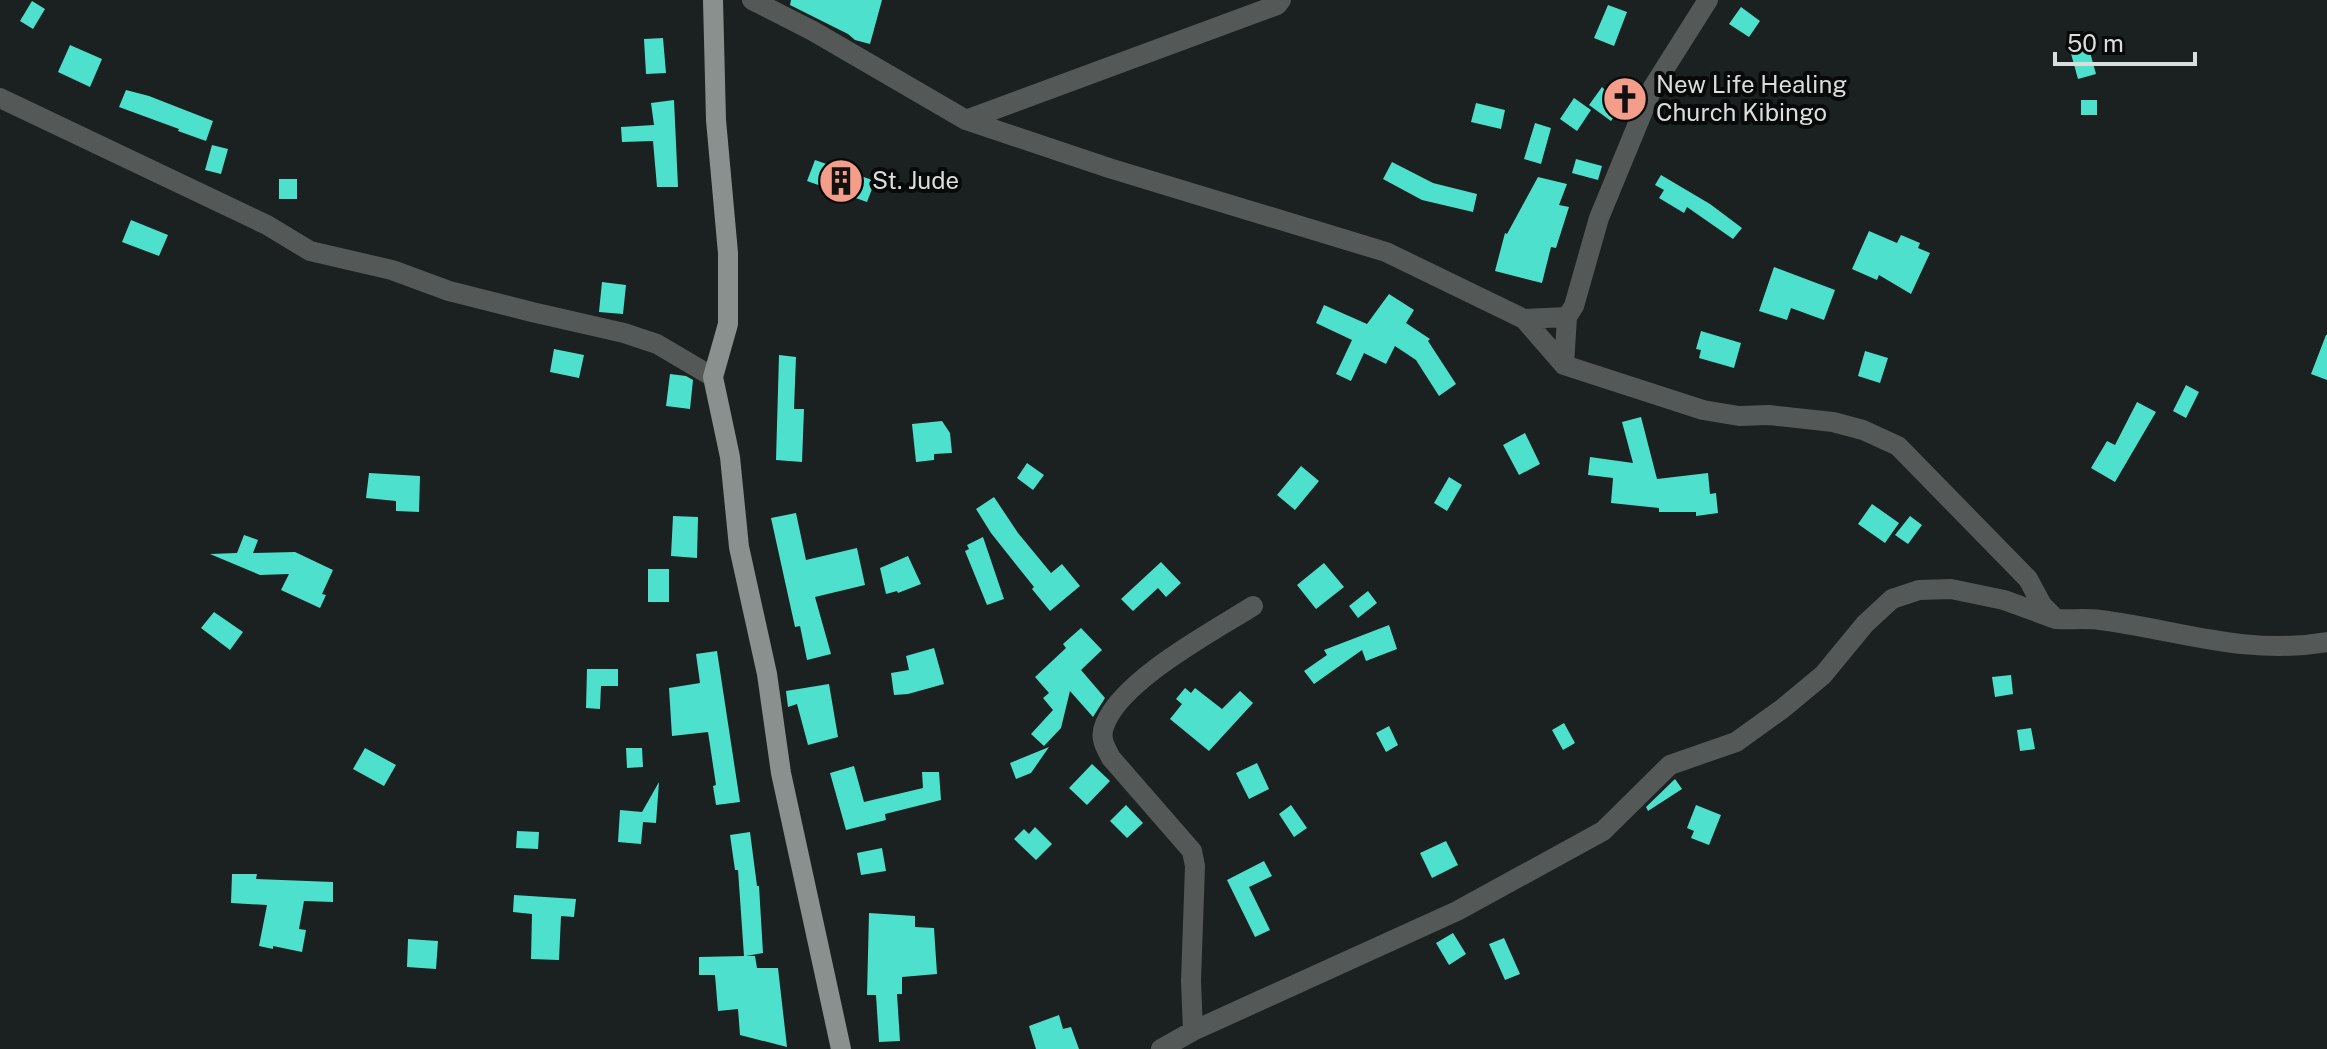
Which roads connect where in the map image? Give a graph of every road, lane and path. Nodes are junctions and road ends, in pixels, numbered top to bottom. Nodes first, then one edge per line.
1 (713, 0) edge
2 (752, 0) edge
3 (1281, 0) edge
4 (1708, 0) edge
5 (0, 98) edge
6 (966, 120) junction
7 (1567, 317) junction
8 (1524, 319) junction
9 (1564, 365) junction
10 (713, 377) junction
11 (1253, 606) dead end
12 (2056, 619) junction
13 (2327, 642) edge
14 (1193, 1031) junction
15 (841, 1049) edge
16 (1161, 1049) edge

1 - 10 main road
2 - 6 street
3 - 6 street
4 - 7 street
5 - 10 street
6 - 8 street
7 - 8 street
7 - 9 street
8 - 9 street
9 - 12 street
10 - 15 main road
11 - 14 street
12 - 13 street
12 - 14 street
14 - 16 street

